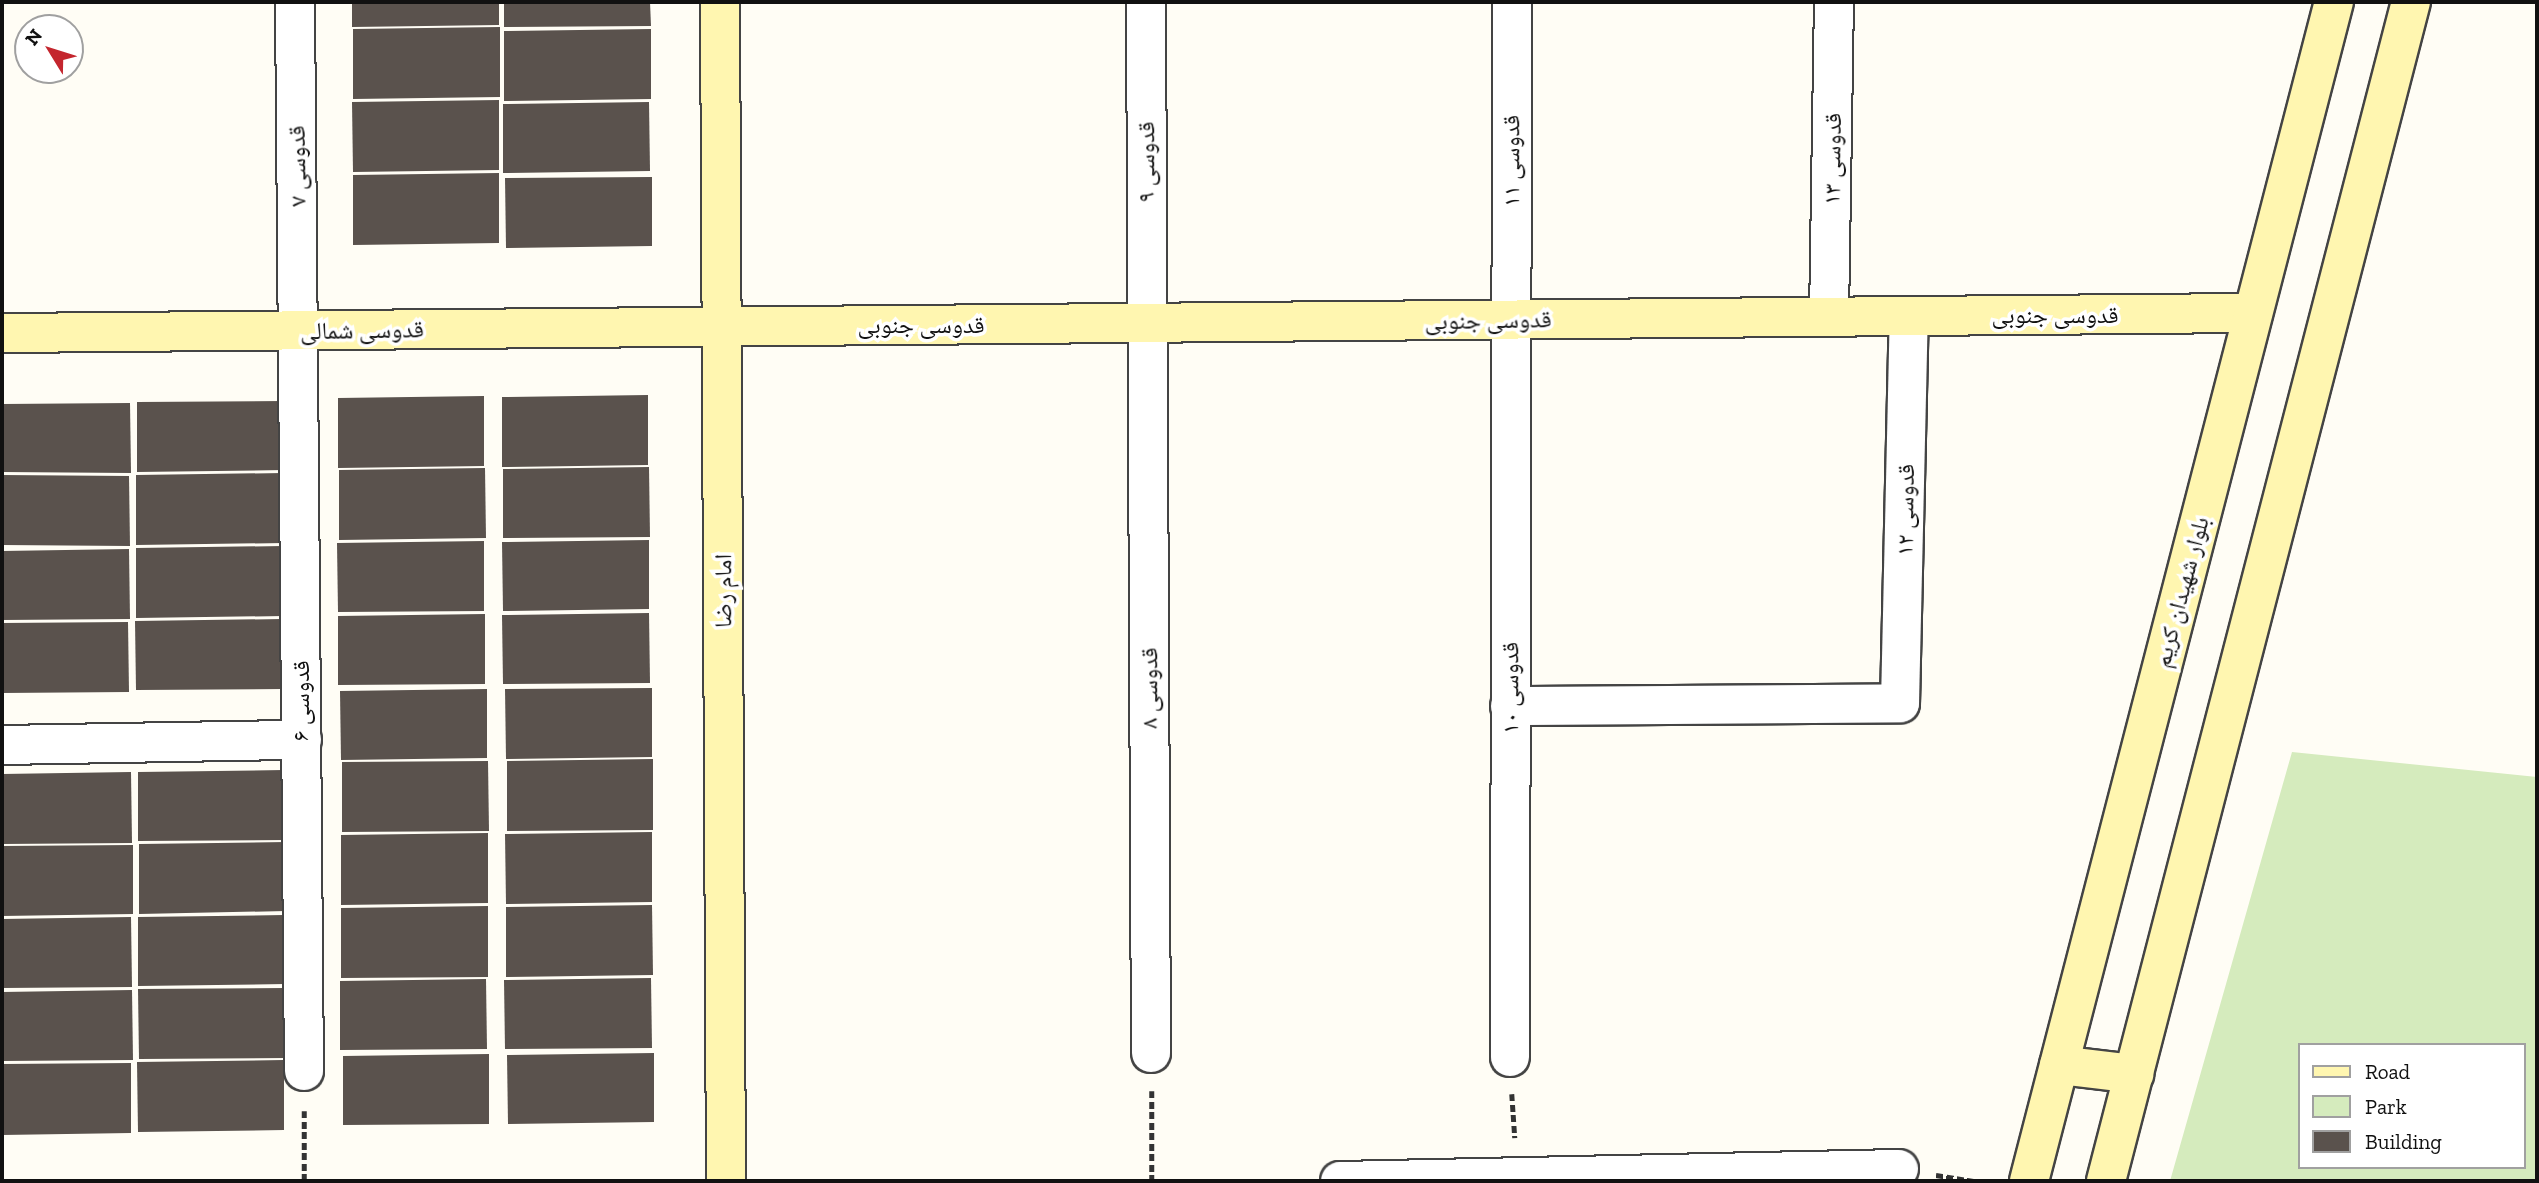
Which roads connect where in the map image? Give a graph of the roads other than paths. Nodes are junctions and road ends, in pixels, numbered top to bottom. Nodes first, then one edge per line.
1 (295, 2) edge
2 (720, 2) edge
3 (1146, 2) edge
4 (1512, 2) edge
5 (1834, 2) edge
6 (2334, 2) edge
7 (2411, 2) edge
8 (2253, 313) junction
9 (1909, 316) junction
10 (1829, 317) junction
11 (1511, 319) junction
12 (1147, 323) junction
13 (722, 327) junction
14 (299, 330) junction
15 (2, 333) edge
16 (1510, 706) junction
17 (302, 740) junction
18 (2, 745) edge
19 (1152, 1053) road end
20 (1510, 1056) road end
21 (2059, 1065) junction
22 (304, 1071) road end
23 (2134, 1074) junction
24 (1899, 1169) dead end
25 (726, 1181) edge
26 (1340, 1181) edge
27 (2029, 1181) edge
28 (2106, 1181) edge

1 - 14 street, قدوسی ۷
2 - 13 street, امام رضا
3 - 12 street, قدوسی ۹
4 - 11 street, قدوسی ۱۱
5 - 10 street, قدوسی ۱۳
6 - 8 street, بلوار شهیدان کریم
7 - 23 street
8 - 9 street, قدوسی جنوبی
8 - 21 street, بلوار شهیدان کریم
9 - 10 street, قدوسی جنوبی
9 - 16 street, قدوسی ۱۲
10 - 11 street, قدوسی جنوبی
11 - 12 street, قدوسی جنوبی
11 - 16 street, قدوسی ۱۰
12 - 13 street, قدوسی جنوبی
12 - 19 street, قدوسی ۸
13 - 14 street, قدوسی شمالی
13 - 25 street, امام رضا
14 - 15 street, قدوسی شمالی
14 - 17 street, قدوسی ۶
16 - 20 street, قدوسی ۱۰
17 - 18 street
17 - 22 street, قدوسی ۶
21 - 23 street
21 - 27 street, بلوار شهیدان کریم
23 - 28 street
24 - 26 street

